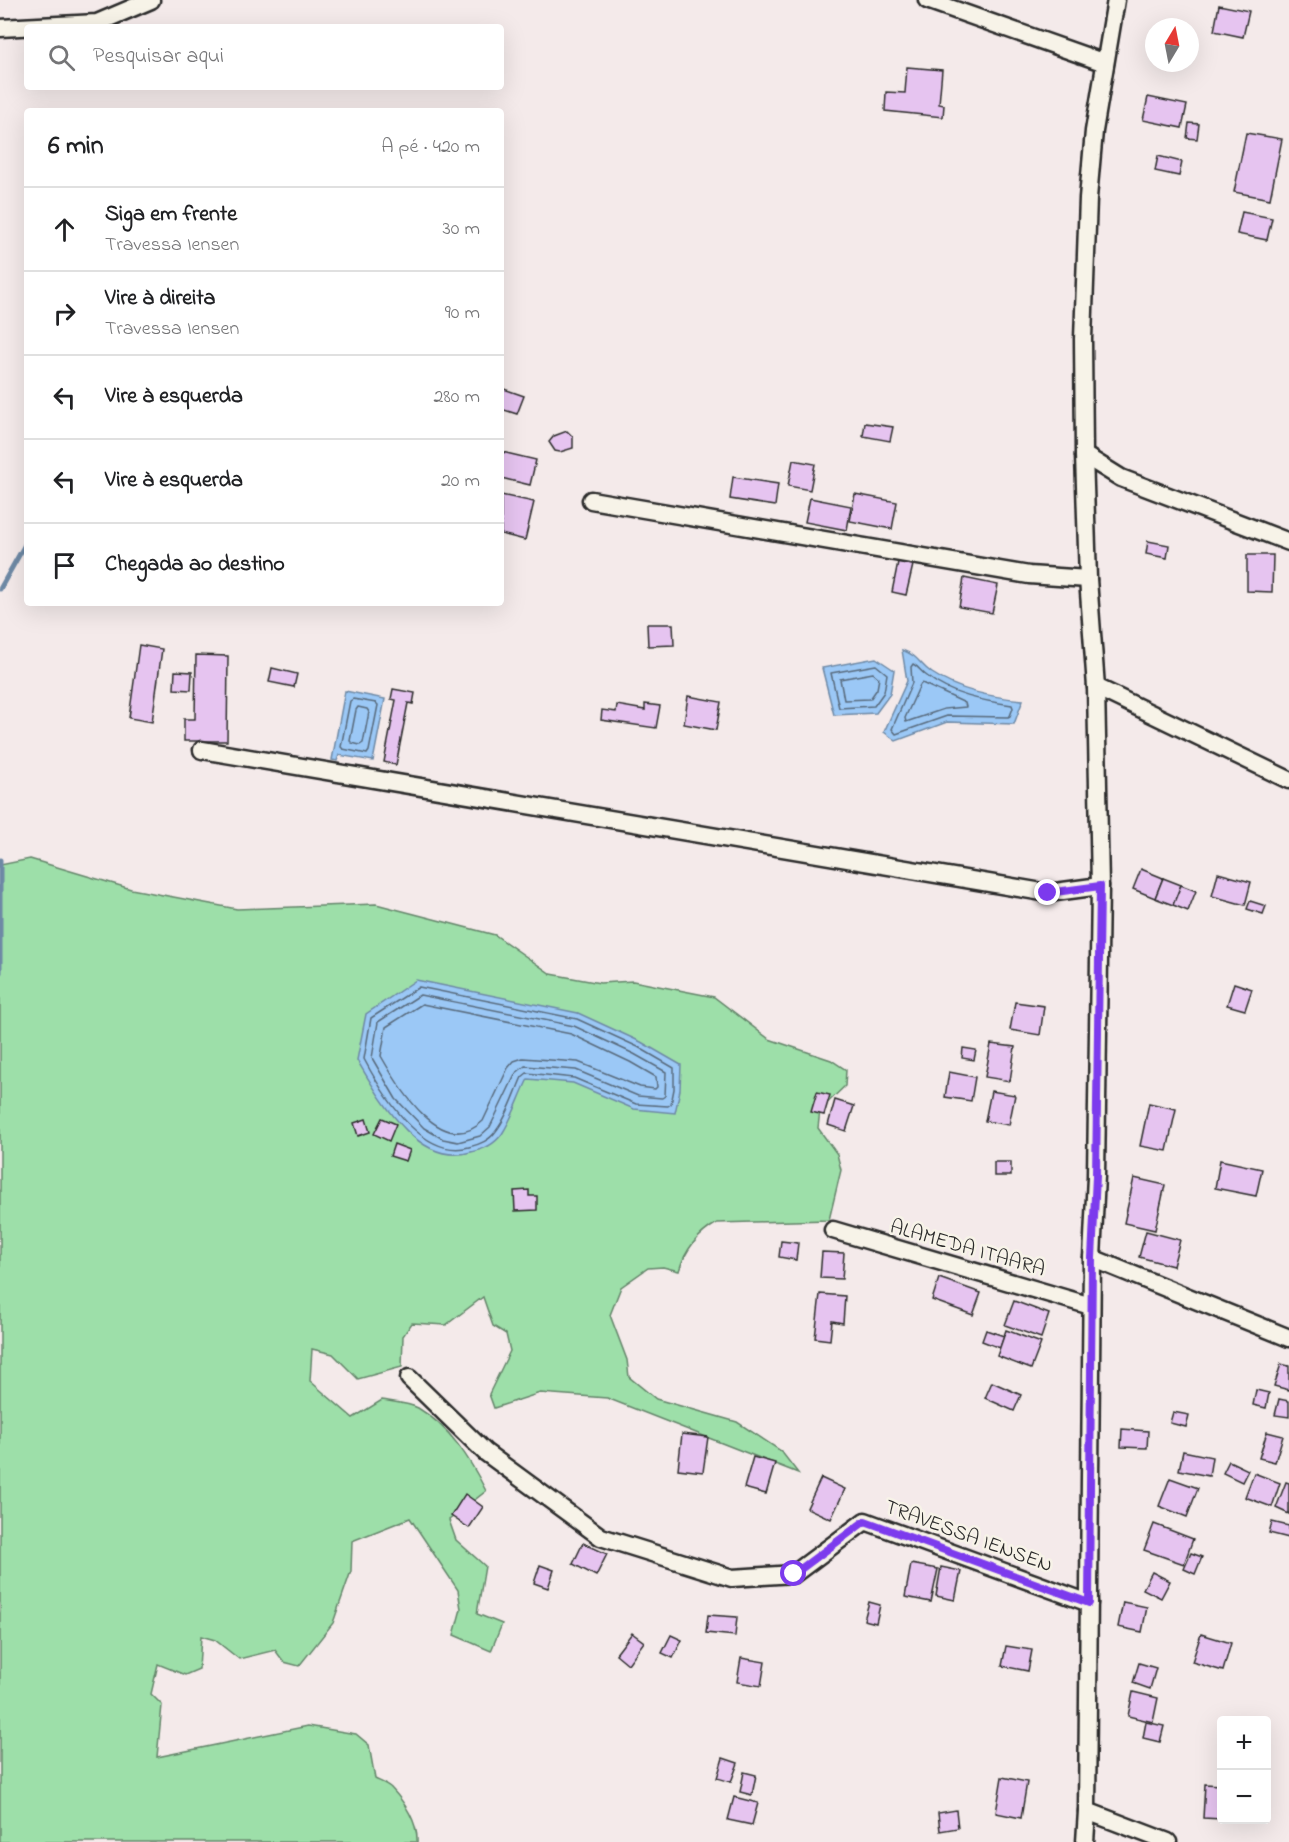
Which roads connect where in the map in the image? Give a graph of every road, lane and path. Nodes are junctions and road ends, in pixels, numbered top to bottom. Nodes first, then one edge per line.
1 (152, 0) edge
2 (927, 0) edge
3 (1116, 0) edge
4 (78, 24) edge
5 (24, 27) edge
6 (0, 28) edge
7 (1105, 63) junction
8 (1084, 455) junction
9 (591, 500) dead end
10 (1289, 542) edge
11 (1088, 579) junction
12 (1096, 687) junction
13 (202, 750) dead end
14 (1289, 780) edge
15 (1100, 886) junction
16 (833, 1230) dead end
17 (1092, 1258) junction
18 (1091, 1306) junction
19 (1289, 1338) edge
20 (409, 1378) dead end
21 (1089, 1603) junction
22 (1087, 1811) junction
23 (1085, 1842) edge
24 (1168, 1842) edge

1 - 4 street
2 - 7 street
3 - 7 street
5 - 6 street
7 - 8 street
8 - 10 street
8 - 11 street
9 - 11 street
11 - 12 street
12 - 14 street
12 - 15 street
13 - 15 street
15 - 17 street
16 - 18 street, ALAMEDA ITAARA
17 - 18 street
17 - 19 street
18 - 21 street
20 - 21 street, TRAVESSA IENSEN
21 - 22 street
22 - 23 street
22 - 24 street

